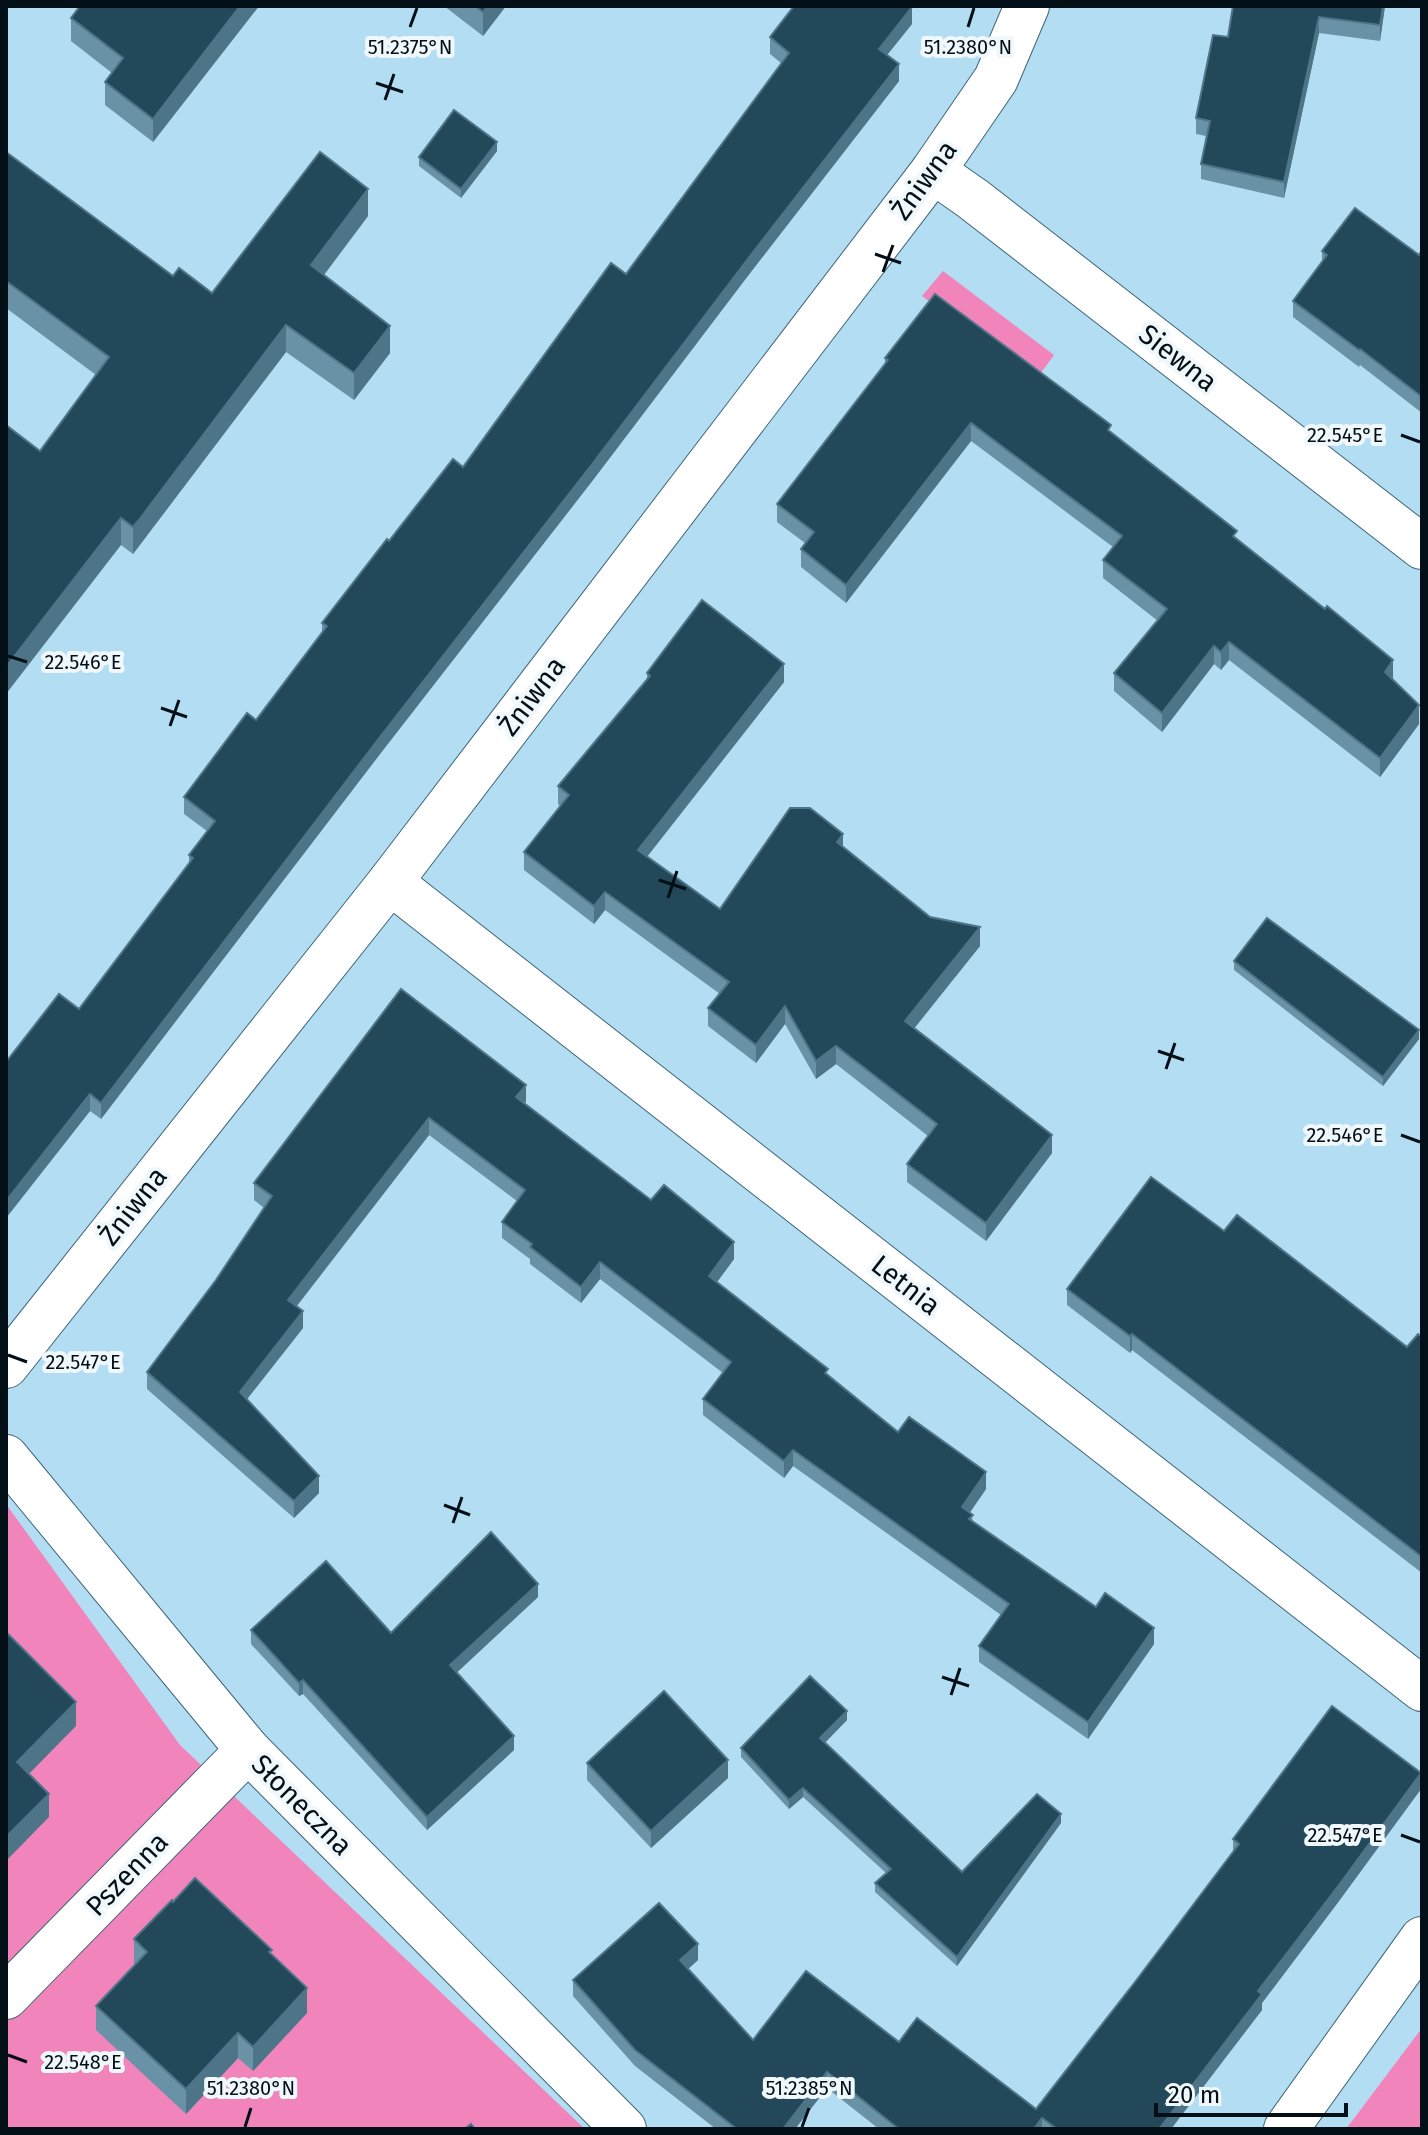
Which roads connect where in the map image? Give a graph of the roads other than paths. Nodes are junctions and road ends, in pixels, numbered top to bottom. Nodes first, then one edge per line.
1 (1027, 6) edge
2 (933, 171) junction
3 (1422, 547) edge
4 (390, 882) junction
5 (6, 1366) edge
6 (6, 1457) edge
7 (1422, 1689) edge
8 (248, 1750) junction
9 (1422, 1939) edge
10 (6, 1997) edge
11 (624, 2129) edge
12 (1286, 2129) edge

1 - 2 street, Żniwna
2 - 3 street, Siewna
2 - 4 street, Żniwna
4 - 5 street, Żniwna
4 - 7 street, Letnia
6 - 8 street, Słoneczna
8 - 10 street, Pszenna
8 - 11 street, Słoneczna
9 - 12 street

